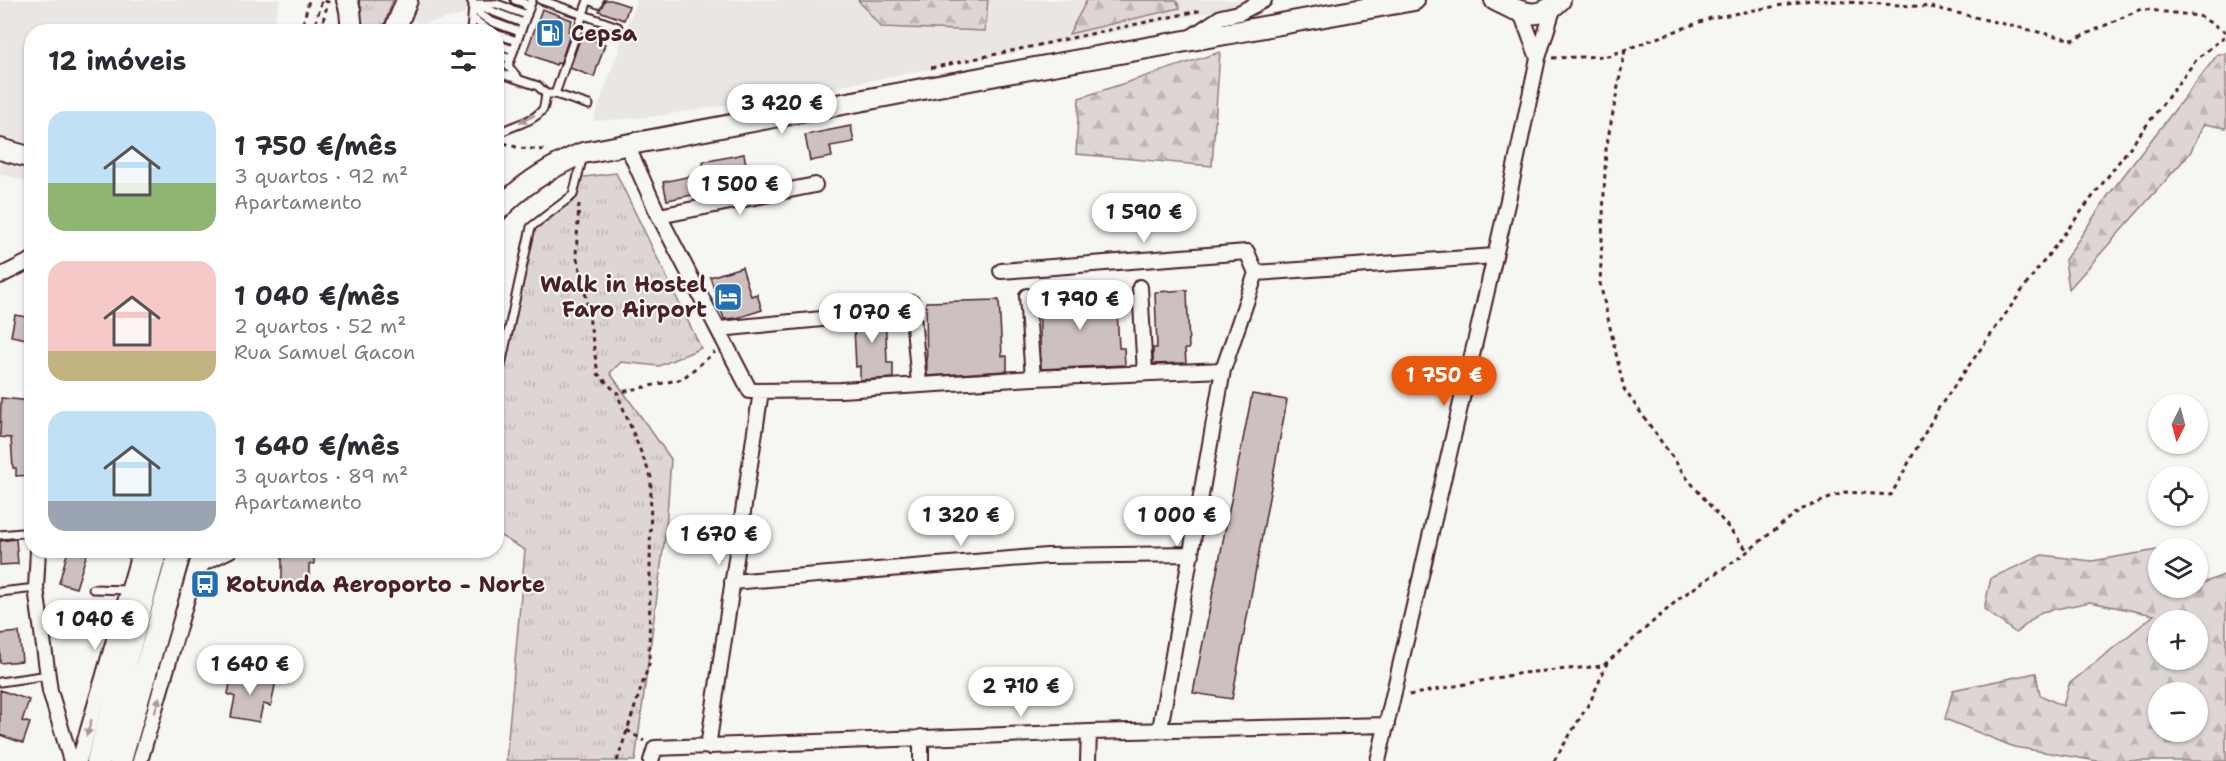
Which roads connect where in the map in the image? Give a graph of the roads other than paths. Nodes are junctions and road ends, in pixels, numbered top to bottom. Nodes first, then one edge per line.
1 (347, 0) edge
2 (515, 0) edge
3 (532, 0) edge
4 (541, 0) edge
5 (588, 0) edge
6 (599, 0) edge
7 (1264, 0) edge
8 (1414, 0) edge
9 (409, 1) edge
10 (1557, 3) edge
11 (473, 4) edge
12 (1351, 5) edge
13 (1506, 5) edge
14 (528, 12) junction
15 (583, 15) junction
16 (472, 18) junction
17 (524, 23) junction
18 (351, 24) edge
19 (398, 24) edge
20 (472, 24) edge
21 (480, 24) edge
22 (498, 24) edge
23 (504, 26) edge
24 (618, 27) dead end
25 (520, 32) junction
26 (504, 37) edge
27 (517, 41) junction
28 (1184, 42) junction
29 (504, 47) edge
30 (514, 50) junction
31 (504, 57) edge
32 (1538, 58) junction
33 (511, 59) junction
34 (504, 75) edge
35 (520, 80) junction
36 (546, 94) junction
37 (555, 94) junction
38 (589, 105) dead end
39 (504, 130) edge
40 (627, 145) junction
41 (0, 149) edge
42 (584, 153) junction
43 (24, 156) edge
44 (815, 185) dead end
45 (504, 204) edge
46 (659, 216) junction
47 (1495, 256) junction
48 (24, 264) edge
49 (1001, 271) dead end
50 (1256, 273) junction
51 (0, 276) edge
52 (1140, 287) dead end
53 (1027, 296) dead end
54 (912, 303) dead end
55 (822, 319) dead end
56 (719, 329) junction
57 (504, 351) edge
58 (1224, 370) junction
59 (1145, 373) junction
60 (1033, 378) junction
61 (919, 384) junction
62 (761, 391) junction
63 (24, 533) edge
64 (0, 535) edge
65 (1192, 554) junction
66 (38, 558) edge
67 (138, 558) edge
68 (154, 558) edge
69 (178, 558) edge
70 (199, 558) edge
71 (207, 558) edge
72 (195, 573) junction
73 (732, 582) junction
74 (36, 588) junction
75 (93, 589) dead end
76 (129, 590) junction
77 (0, 592) edge
78 (49, 675) junction
79 (0, 682) edge
80 (1387, 725) junction
81 (1160, 729) junction
82 (1089, 732) junction
83 (921, 737) junction
84 (708, 747) junction
85 (653, 755) edge
86 (71, 761) edge
87 (80, 761) edge
88 (98, 761) edge
89 (120, 761) edge
90 (140, 761) edge
91 (921, 761) edge
92 (1088, 761) edge
93 (1378, 761) edge

1 - 18 street
2 - 14 lane
3 - 14 lane
4 - 15 lane
5 - 6 lane
5 - 15 lane
7 - 28 street
8 - 12 street
9 - 19 street
10 - 13 street
10 - 32 street
11 - 14 lane
11 - 16 lane
11 - 17 lane
11 - 22 lane
12 - 28 street
13 - 32 street
14 - 17 lane
15 - 24 lane
15 - 37 lane
16 - 20 lane
16 - 21 lane
17 - 25 lane
23 - 25 lane
25 - 27 lane
26 - 27 lane
27 - 30 lane
28 - 40 street
29 - 30 lane
30 - 33 lane
31 - 33 lane
32 - 47 street
33 - 35 lane
34 - 35 lane
35 - 36 lane
36 - 37 lane
36 -> 39 lane
37 - 38 lane
40 - 42 street
40 - 46 street
41 - 43 street
42 - 45 street
42 - 57 lane
44 - 46 street
46 - 56 street
47 - 50 street
47 - 80 street
48 - 51 street
49 - 50 street
50 - 58 street
52 - 59 street
53 - 60 street
54 - 61 street
55 - 56 street
56 - 62 street
58 - 59 street
58 - 65 street
59 - 60 street
60 - 61 street
61 - 62 street
62 - 73 street
63 - 64 lane
65 - 73 street
65 - 81 street
66 - 74 street
67 - 76 street
68 - 88 main road
69 - 89 main road
70 - 72 street
71 - 72 street
90 -> 72 street
73 - 84 street
74 - 77 lane
74 - 78 street
75 - 76 lane
76 -> 87 street
78 - 79 lane
78 - 86 street
80 - 81 street
80 - 93 street
81 - 82 street
82 - 83 street
82 - 92 street
83 - 84 street
83 - 91 street
84 - 85 street

